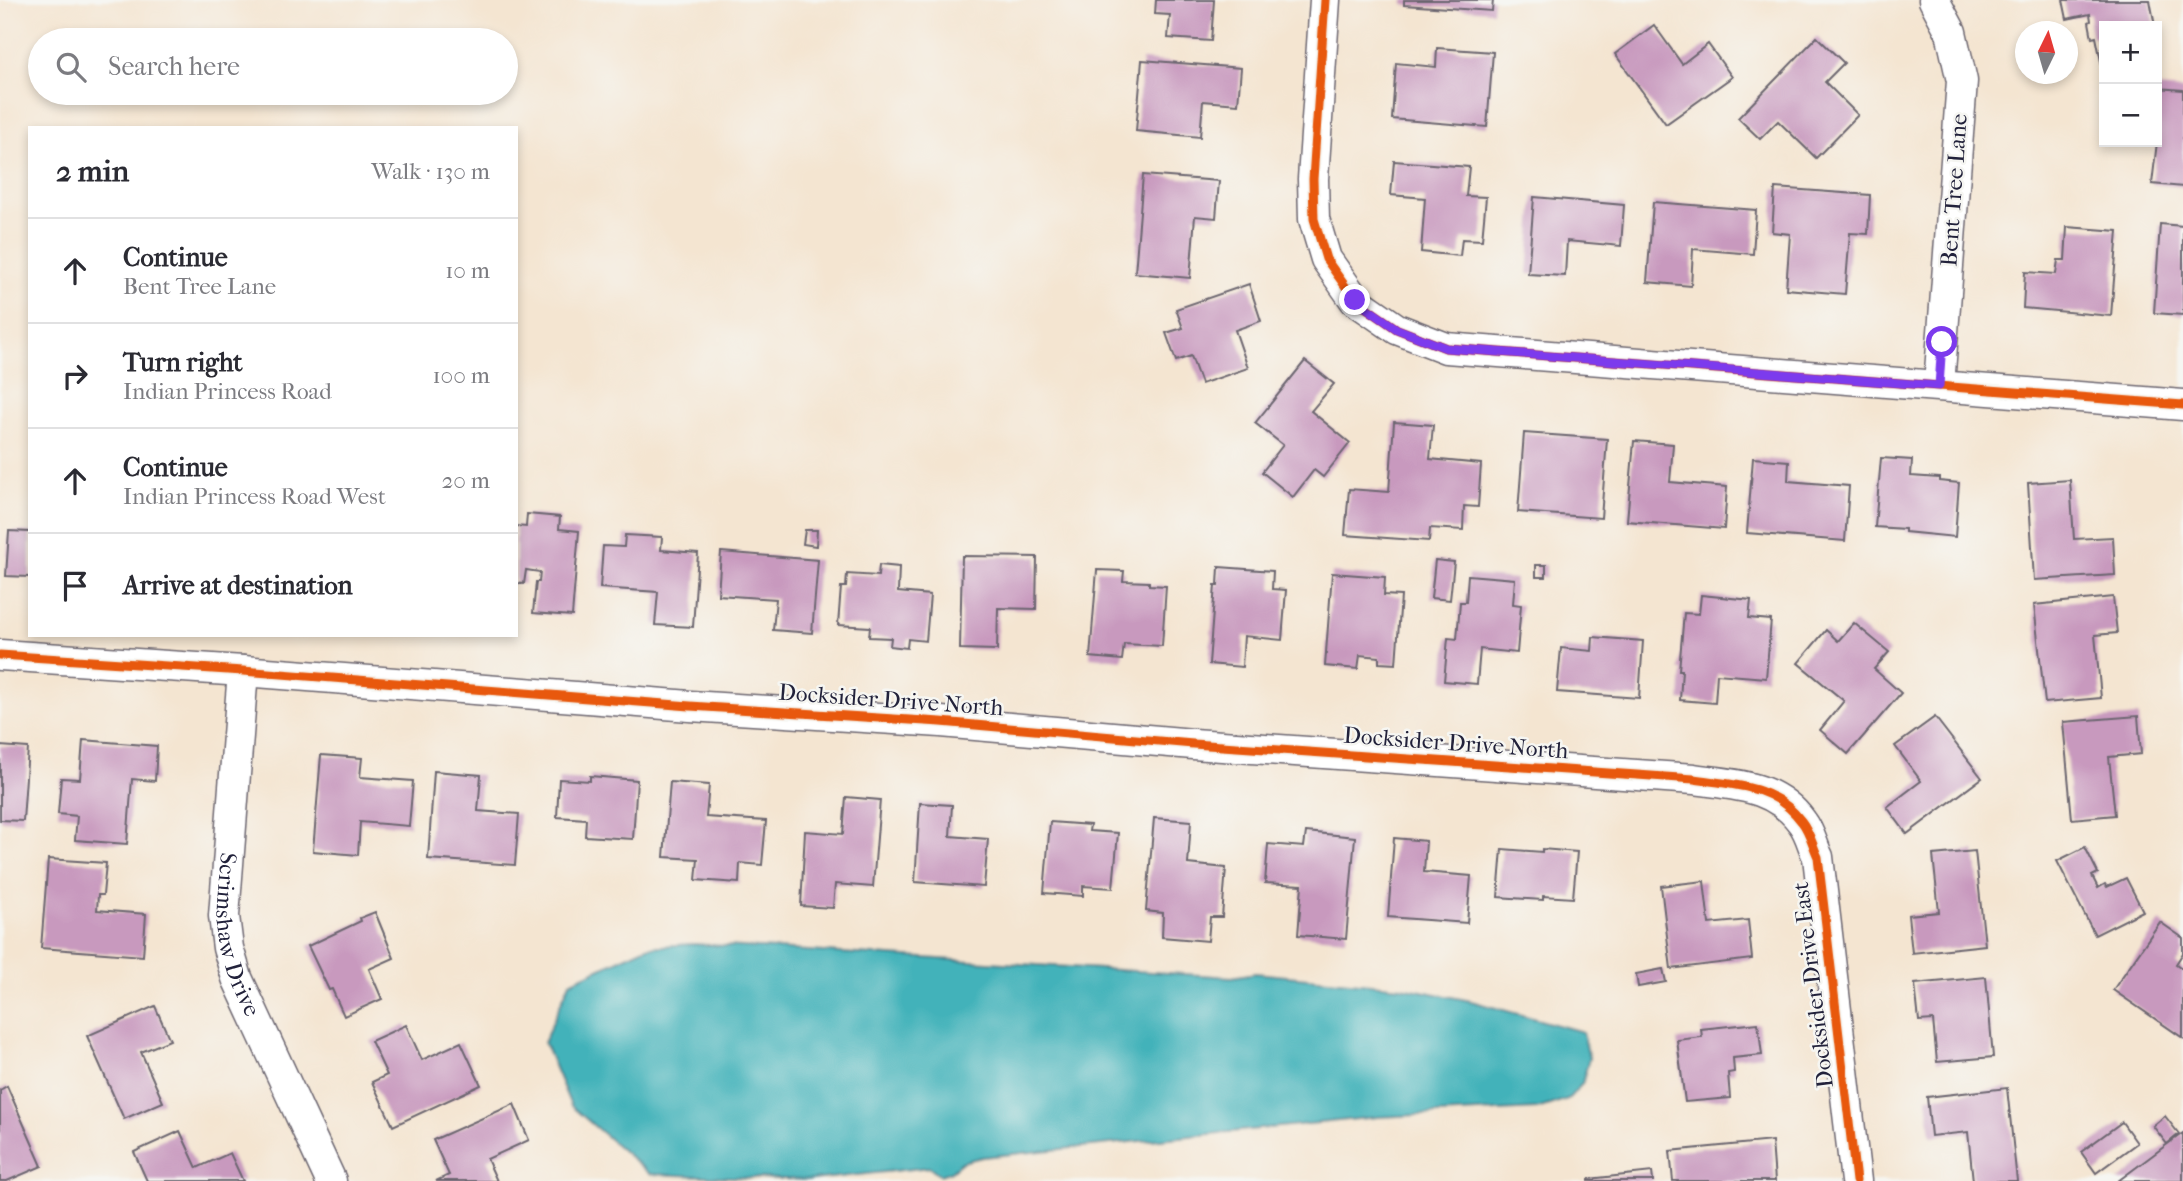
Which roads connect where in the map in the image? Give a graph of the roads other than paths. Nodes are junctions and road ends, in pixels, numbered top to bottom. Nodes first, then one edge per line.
1 (1325, 0) edge
2 (1934, 0) edge
3 (1939, 386) junction
4 (2183, 405) edge
5 (0, 655) edge
6 (243, 671) junction
7 (1777, 797) joint
8 (331, 1181) edge
9 (1856, 1181) edge

1 - 3 street
2 - 3 street, Bent Tree Lane
3 - 4 street
5 - 6 street, Docksider Drive North
6 - 7 street, Docksider Drive North
6 - 8 street, Scrimshaw Drive
7 - 9 street, Docksider Drive East

